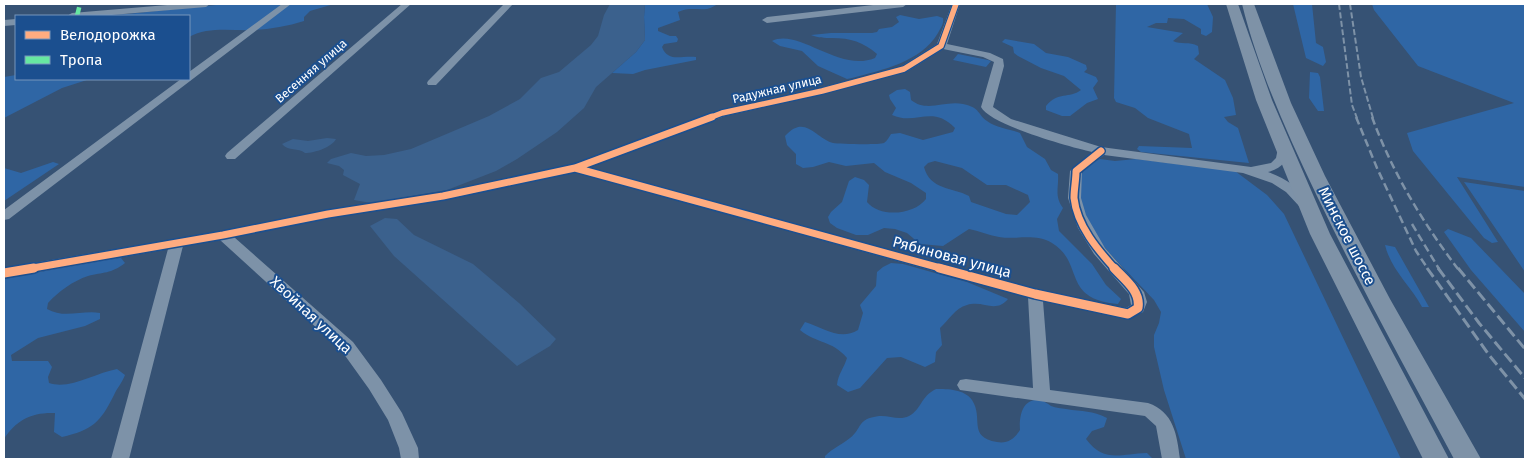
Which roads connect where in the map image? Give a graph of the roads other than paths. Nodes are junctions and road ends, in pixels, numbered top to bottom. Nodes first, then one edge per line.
1 (206, 4) edge
2 (287, 4) edge
3 (407, 4) edge
4 (509, 4) edge
5 (903, 4) edge
6 (956, 4) edge
7 (1232, 4) edge
8 (1248, 4) edge
9 (857, 6) edge
10 (88, 15) edge
11 (767, 20) dead end
12 (941, 46) junction
13 (190, 77) edge
14 (185, 80) edge
15 (432, 83) dead end
16 (1283, 146) junction
17 (1101, 150) junction
18 (231, 156) dead end
19 (574, 168) junction
20 (1243, 169) junction
21 (1308, 207) junction
22 (4, 216) edge
23 (223, 235) junction
24 (177, 242) junction
25 (4, 273) edge
26 (1035, 294) junction
27 (966, 385) dead end
28 (1042, 396) junction
29 (120, 459) edge
30 (410, 459) edge
31 (1171, 459) edge
32 (1436, 459) edge
33 (1468, 459) edge

1 - 10 street
2 - 13 street
3 - 18 street, Весенняя улица
4 - 15 street
5 - 9 street
6 - 12 street
7 - 16 highway, Минское шоссе
8 - 33 highway, Минское шоссе
9 - 11 street
12 - 17 street
12 - 19 street, Радужная улица
14 - 22 street
16 - 20 street
16 - 21 highway, Минское шоссе
17 - 20 street
17 - 26 street, Рябиновая улица
19 - 23 street, Радужная улица
19 - 26 street, Рябиновая улица
20 - 21 street
21 - 32 highway, Минское шоссе
23 - 24 street, Радужная улица
23 - 30 street, Хвойная улица
24 - 25 street, Радужная улица
24 - 29 street
26 - 28 street
27 - 28 street
28 - 31 street

